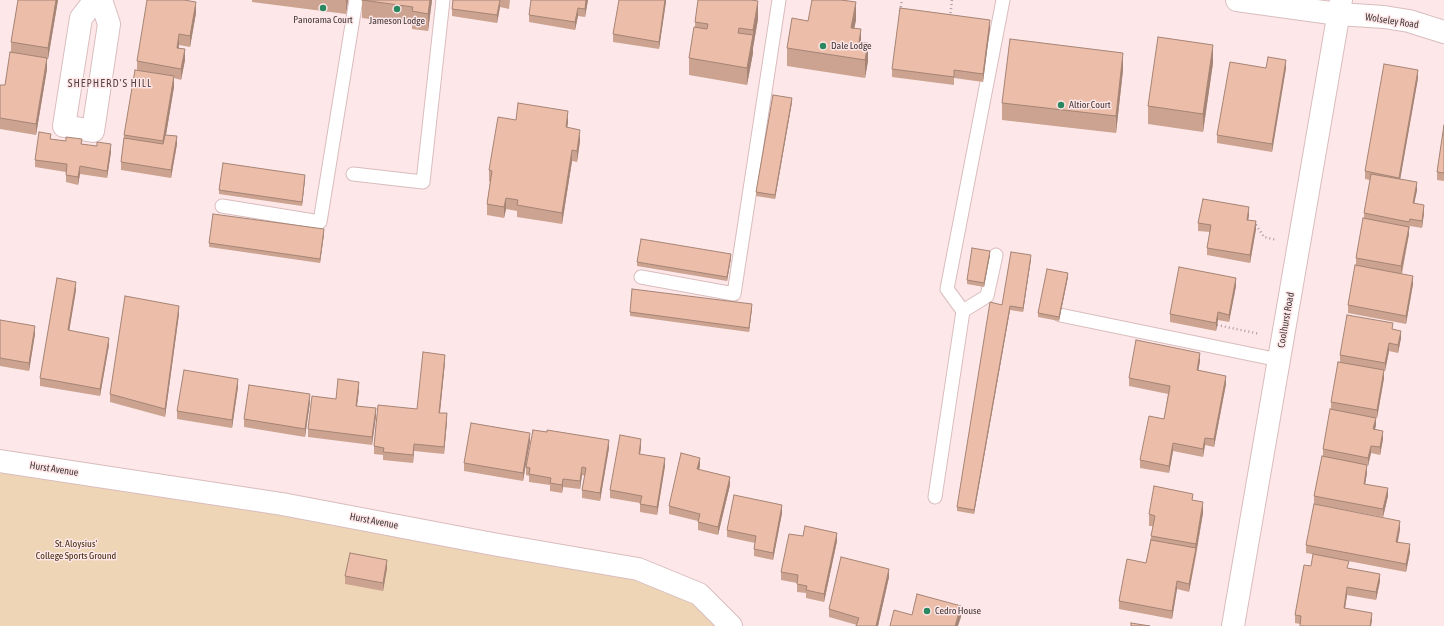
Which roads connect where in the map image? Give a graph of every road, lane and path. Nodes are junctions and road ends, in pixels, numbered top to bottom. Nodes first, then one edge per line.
1 (95, 0) edge
2 (101, 0) edge
3 (356, 0) edge
4 (443, 0) edge
5 (779, 0) edge
6 (902, 0) edge
7 (952, 0) edge
8 (1003, 0) edge
9 (1237, 0) edge
10 (1340, 7) edge
11 (900, 16) edge
12 (950, 23) edge
13 (1444, 32) edge
14 (353, 174) dead end
15 (222, 206) dead end
16 (1248, 223) edge
17 (1299, 244) junction
18 (996, 255) dead end
19 (641, 277) dead end
20 (963, 311) junction
21 (1060, 315) edge
22 (1217, 325) edge
23 (1282, 338) junction
24 (1278, 360) junction
25 (0, 461) edge
26 (934, 497) dead end
27 (731, 626) edge
28 (1233, 626) edge

1 - 2 street
3 - 15 lane
4 - 14 lane
5 - 19 lane
6 - 11 path
7 - 12 path
8 - 20 lane
9 - 10 street, Wolseley Road
10 - 13 street, Wolseley Road
10 - 17 street, Coolhurst Road
16 - 17 path
17 - 23 street, Coolhurst Road
18 - 20 lane
20 - 26 lane
21 - 24 lane
22 - 23 path
23 - 24 street, Coolhurst Road
24 - 28 street, Coolhurst Road
25 - 27 street, Hurst Avenue

